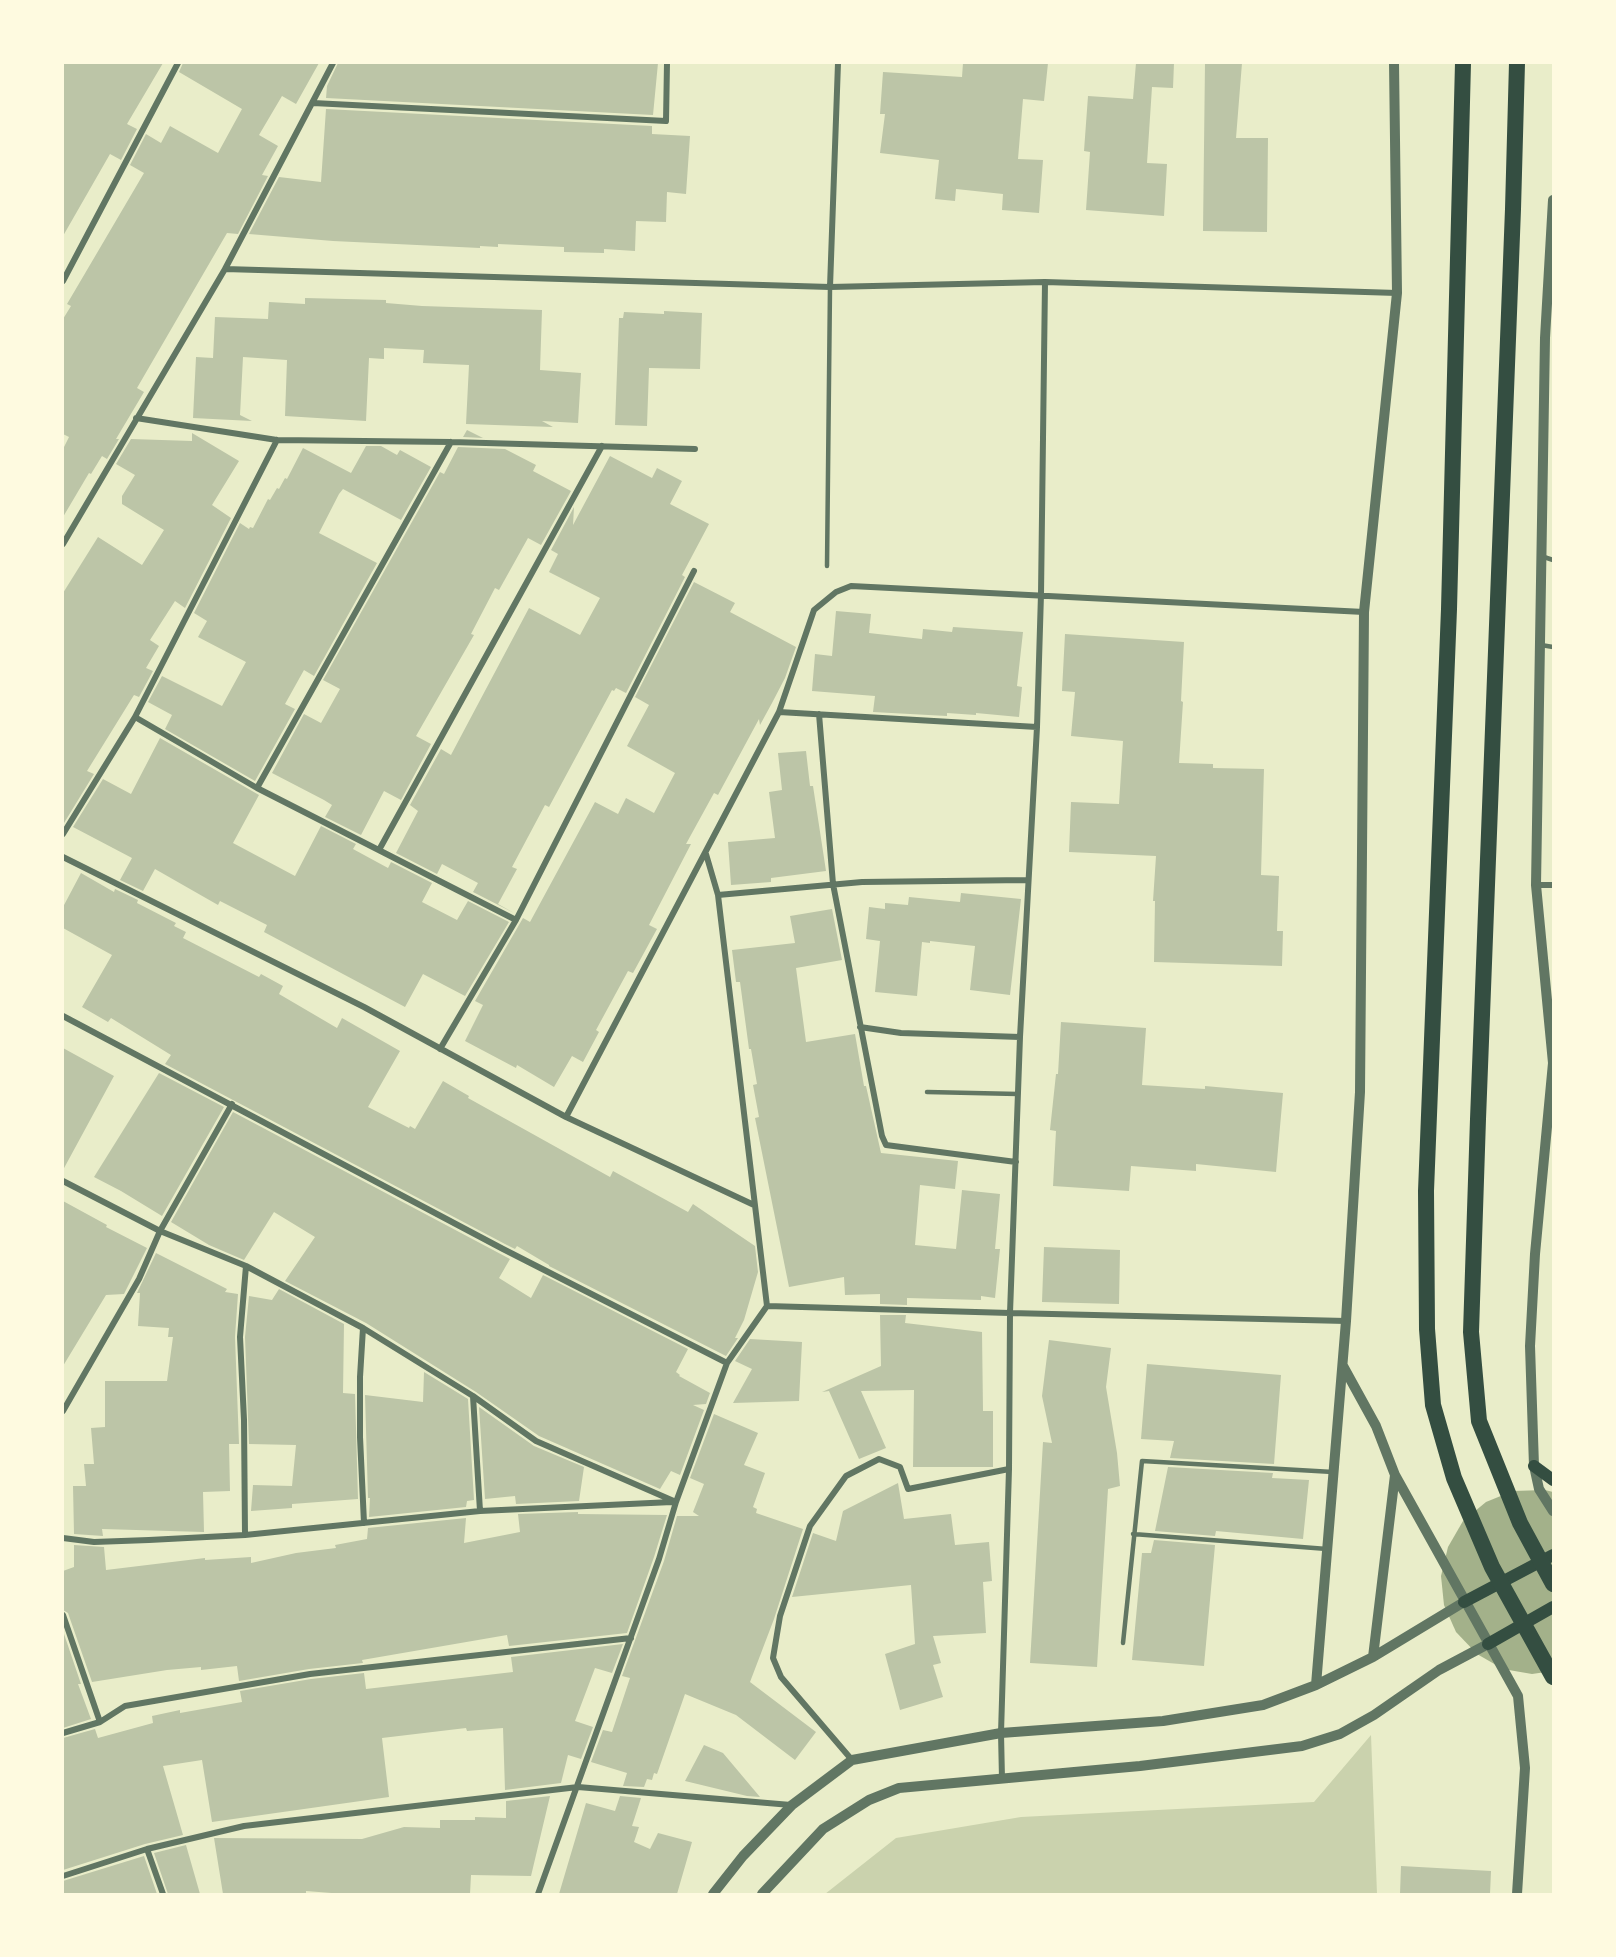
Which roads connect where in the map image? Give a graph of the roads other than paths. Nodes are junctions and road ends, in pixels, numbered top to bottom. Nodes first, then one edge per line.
1 (178, 63) edge
2 (333, 63) edge
3 (667, 63) edge
4 (838, 63) edge
5 (1394, 63) edge
6 (1463, 63) edge
7 (1517, 63) edge
8 (313, 103) junction
9 (1553, 200) edge
10 (225, 269) junction
11 (63, 280) edge
12 (1045, 282) junction
13 (830, 287) junction
14 (1397, 293) junction
15 (136, 418) junction
16 (277, 440) junction
17 (451, 442) junction
18 (602, 446) junction
19 (695, 449) dead end
20 (63, 544) edge
21 (1541, 556) junction
22 (1553, 560) edge
23 (827, 566) dead end
24 (694, 571) dead end
25 (1041, 594) junction
26 (1364, 612) junction
27 (1540, 645) junction
28 (1553, 647) edge
29 (779, 712) junction
30 (819, 714) junction
31 (135, 717) junction
32 (1036, 727) junction
33 (257, 788) junction
34 (63, 834) edge
35 (379, 850) junction
36 (706, 854) junction
37 (63, 857) edge
38 (1027, 880) junction
39 (833, 885) junction
40 (1536, 885) junction
41 (1553, 885) edge
42 (718, 895) junction
43 (516, 920) junction
44 (63, 1016) edge
45 (860, 1027) junction
46 (1020, 1037) junction
47 (440, 1049) junction
48 (1553, 1063) edge
49 (927, 1092) dead end
50 (1018, 1094) junction
51 (231, 1104) junction
52 (566, 1117) junction
53 (1016, 1162) junction
54 (63, 1181) edge
55 (754, 1205) junction
56 (160, 1231) junction
57 (246, 1266) junction
58 (766, 1306) junction
59 (1010, 1314) junction
60 (1346, 1321) junction
61 (363, 1328) junction
62 (727, 1363) junction
63 (1342, 1366) junction
64 (473, 1396) junction
65 (63, 1411) edge
66 (1534, 1466) junction
67 (1009, 1469) junction
68 (1334, 1472) junction
69 (1395, 1475) junction
70 (1553, 1480) edge
71 (676, 1502) junction
72 (480, 1511) junction
73 (1553, 1511) edge
74 (364, 1522) junction
75 (1133, 1534) junction
76 (245, 1535) junction
77 (63, 1538) edge
78 (1327, 1549) junction
79 (1553, 1555) edge
80 (1553, 1584) edge
81 (1464, 1602) junction
82 (1553, 1607) edge
83 (63, 1615) edge
84 (631, 1638) junction
85 (1123, 1643) dead end
86 (1488, 1644) junction
87 (1373, 1657) junction
88 (1553, 1677) edge
89 (1316, 1685) junction
90 (100, 1722) junction
91 (63, 1733) edge
92 (1001, 1733) junction
93 (852, 1760) junction
94 (1002, 1779) junction
95 (578, 1787) junction
96 (792, 1805) junction
97 (147, 1849) junction
98 (63, 1876) edge
99 (163, 1894) edge
100 (538, 1894) edge
101 (714, 1894) edge
102 (762, 1894) edge
103 (1517, 1894) edge

1 - 11 street
2 - 8 street
3 - 8 street
4 - 13 street
5 - 14 street
6 - 88 highway
7 - 80 highway
8 - 10 street
9 - 21 street
10 - 13 street
10 - 15 street
12 - 13 street
12 - 14 street
12 - 25 street
13 - 23 lane
14 - 26 street
15 - 16 street
15 - 20 street
16 - 17 street
16 - 31 street
17 - 18 street
17 - 33 street
18 - 19 street
18 - 35 street
21 - 22 lane
21 - 27 street
24 - 43 street
25 - 26 street
25 - 29 street
25 - 32 street
26 - 60 street
27 - 28 lane
27 - 40 street
29 - 30 street
29 - 36 street
30 - 32 street
30 - 39 street
31 - 33 street
31 - 34 street
32 - 38 street
33 - 35 street
35 - 43 street
36 - 42 street
36 - 52 street
37 - 47 street
38 - 39 street
38 - 46 street
39 - 42 street
39 - 45 street
40 - 41 street
40 - 48 street
42 - 55 street
43 - 47 street
44 - 51 street
45 - 46 street
45 - 53 street
46 - 50 street
47 - 52 street
48 - 66 street
49 - 50 lane
50 - 53 street
51 - 56 street
51 - 62 street
52 - 55 street
53 - 59 street
54 - 56 street
55 - 58 street
56 - 57 street
56 - 65 street
57 - 61 street
57 - 76 street
58 - 59 street
58 - 62 street
59 - 60 street
59 - 67 street
60 - 63 street
61 - 64 street
61 - 74 street
62 - 71 street
63 - 68 street
63 - 69 street
64 - 71 street
64 - 72 street
66 - 70 main road
66 - 73 street
67 - 92 street
67 - 93 street
68 - 75 lane
68 - 78 street
69 - 81 street
69 - 87 street
71 - 72 street
71 - 84 street
72 - 74 street
74 - 76 street
75 - 78 lane
75 - 85 lane
76 - 77 street
78 - 89 street
79 - 81 main road
81 - 86 street
81 - 87 street
82 - 86 main road
83 - 90 street
84 - 90 street
84 - 95 street
86 - 94 street
86 - 103 street
87 - 89 street
89 - 92 street
90 - 91 street
92 - 93 street
92 - 94 street
93 - 96 street
94 - 102 street
95 - 96 street
95 - 97 street
95 - 100 street
96 - 101 street
97 - 98 street
97 - 99 street

